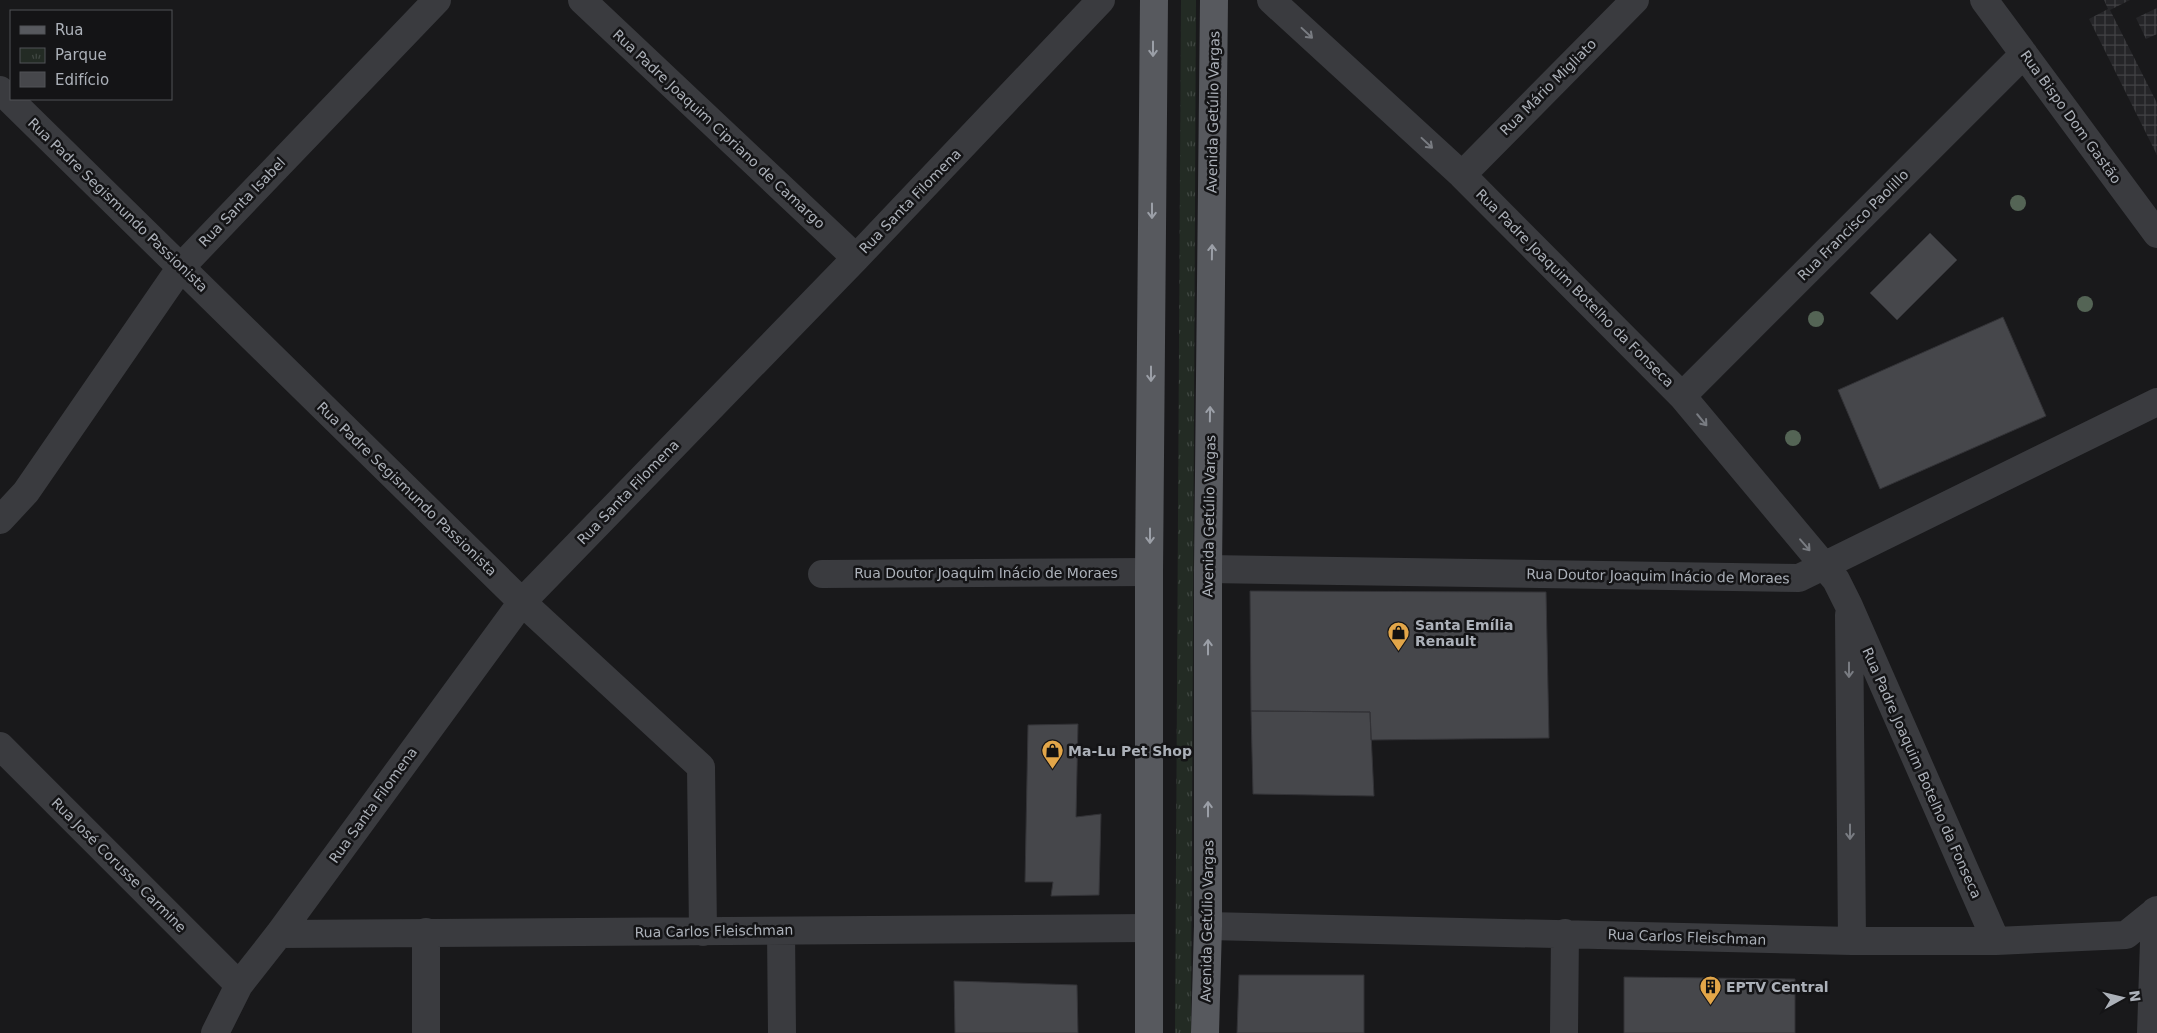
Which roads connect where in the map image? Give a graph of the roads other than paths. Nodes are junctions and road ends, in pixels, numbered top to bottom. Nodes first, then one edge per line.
1 (437, 0) edge
2 (582, 0) edge
3 (1101, 0) edge
4 (1154, 0) edge
5 (1214, 0) edge
6 (1271, 0) edge
7 (1635, 0) edge
8 (1991, 2) edge
9 (2024, 54) junction
10 (0, 90) edge
11 (10, 100) edge
12 (10, 100) edge
13 (1462, 175) junction
14 (2157, 234) edge
15 (856, 258) junction
16 (181, 266) junction
17 (1682, 396) junction
18 (2157, 402) edge
19 (0, 520) edge
20 (1824, 566) junction
21 (1208, 569) junction
22 (1149, 572) junction
23 (822, 574) dead end
24 (522, 602) junction
25 (1848, 604) junction
26 (0, 746) edge
27 (2156, 910) edge
28 (1208, 926) junction
29 (1149, 928) junction
30 (780, 931) junction
31 (426, 932) junction
32 (703, 932) junction
33 (1565, 933) junction
34 (279, 934) junction
35 (1852, 942) junction
36 (1996, 942) junction
37 (238, 985) junction
38 (215, 1033) edge
39 (426, 1033) edge
40 (782, 1033) edge
41 (1149, 1033) edge
42 (1205, 1033) edge
43 (1564, 1033) edge
44 (2151, 1033) edge

1 - 16 street, Rua Santa Isabel
2 - 15 street, Rua Padre Joaquim Cipriano de Camargo
3 - 15 street, Rua Santa Filomena
4 -> 22 main road
21 -> 5 main road, Avenida Getúlio Vargas
6 -> 13 street, Rua Padre Joaquim Botelho da Fonseca
7 - 13 street, Rua Mário Migliato
8 - 9 street, Rua Bispo Dom Gastão
9 - 14 street, Rua Bispo Dom Gastão
9 - 17 street, Rua Francisco Paolillo
10 - 11 street, Rua Padre Segismundo Passionista
12 - 16 street, Rua Padre Segismundo Passionista
13 - 17 street, Rua Padre Joaquim Botelho da Fonseca
15 - 24 street, Rua Santa Filomena
16 - 19 street, Rua Santa Isabel
16 - 24 street, Rua Padre Segismundo Passionista
17 -> 20 street, Rua Padre Joaquim Botelho da Fonseca
18 - 20 street, Rua Doutor Joaquim Inácio de Moraes
20 - 21 street, Rua Doutor Joaquim Inácio de Moraes
20 - 25 street, Rua Padre Joaquim Botelho da Fonseca
28 -> 21 main road, Avenida Getúlio Vargas
22 - 23 street, Rua Doutor Joaquim Inácio de Moraes
22 - 29 main road
24 - 32 street, Rua Padre Segismundo Passionista
24 - 34 street, Rua Santa Filomena
25 -> 35 street, Rua Padre Joaquim Botelho da Fonseca
25 - 36 street, Rua Padre Joaquim Botelho da Fonseca
26 - 37 street, Rua José Corusse Carmine
27 - 36 street, Rua Carlos Fleischman
27 - 44 street
28 - 33 street, Rua Carlos Fleischman
28 - 42 main road, Avenida Getúlio Vargas
29 - 30 street, Rua Carlos Fleischman
29 - 41 main road
30 - 32 street, Rua Carlos Fleischman
30 - 40 street
31 - 32 street, Rua Carlos Fleischman
31 - 34 street, Rua Carlos Fleischman
31 - 39 street
33 - 35 street, Rua Carlos Fleischman
33 - 43 street
34 - 37 street, Rua Santa Filomena
35 - 36 street, Rua Carlos Fleischman
37 - 38 street, Rua Santa Filomena

